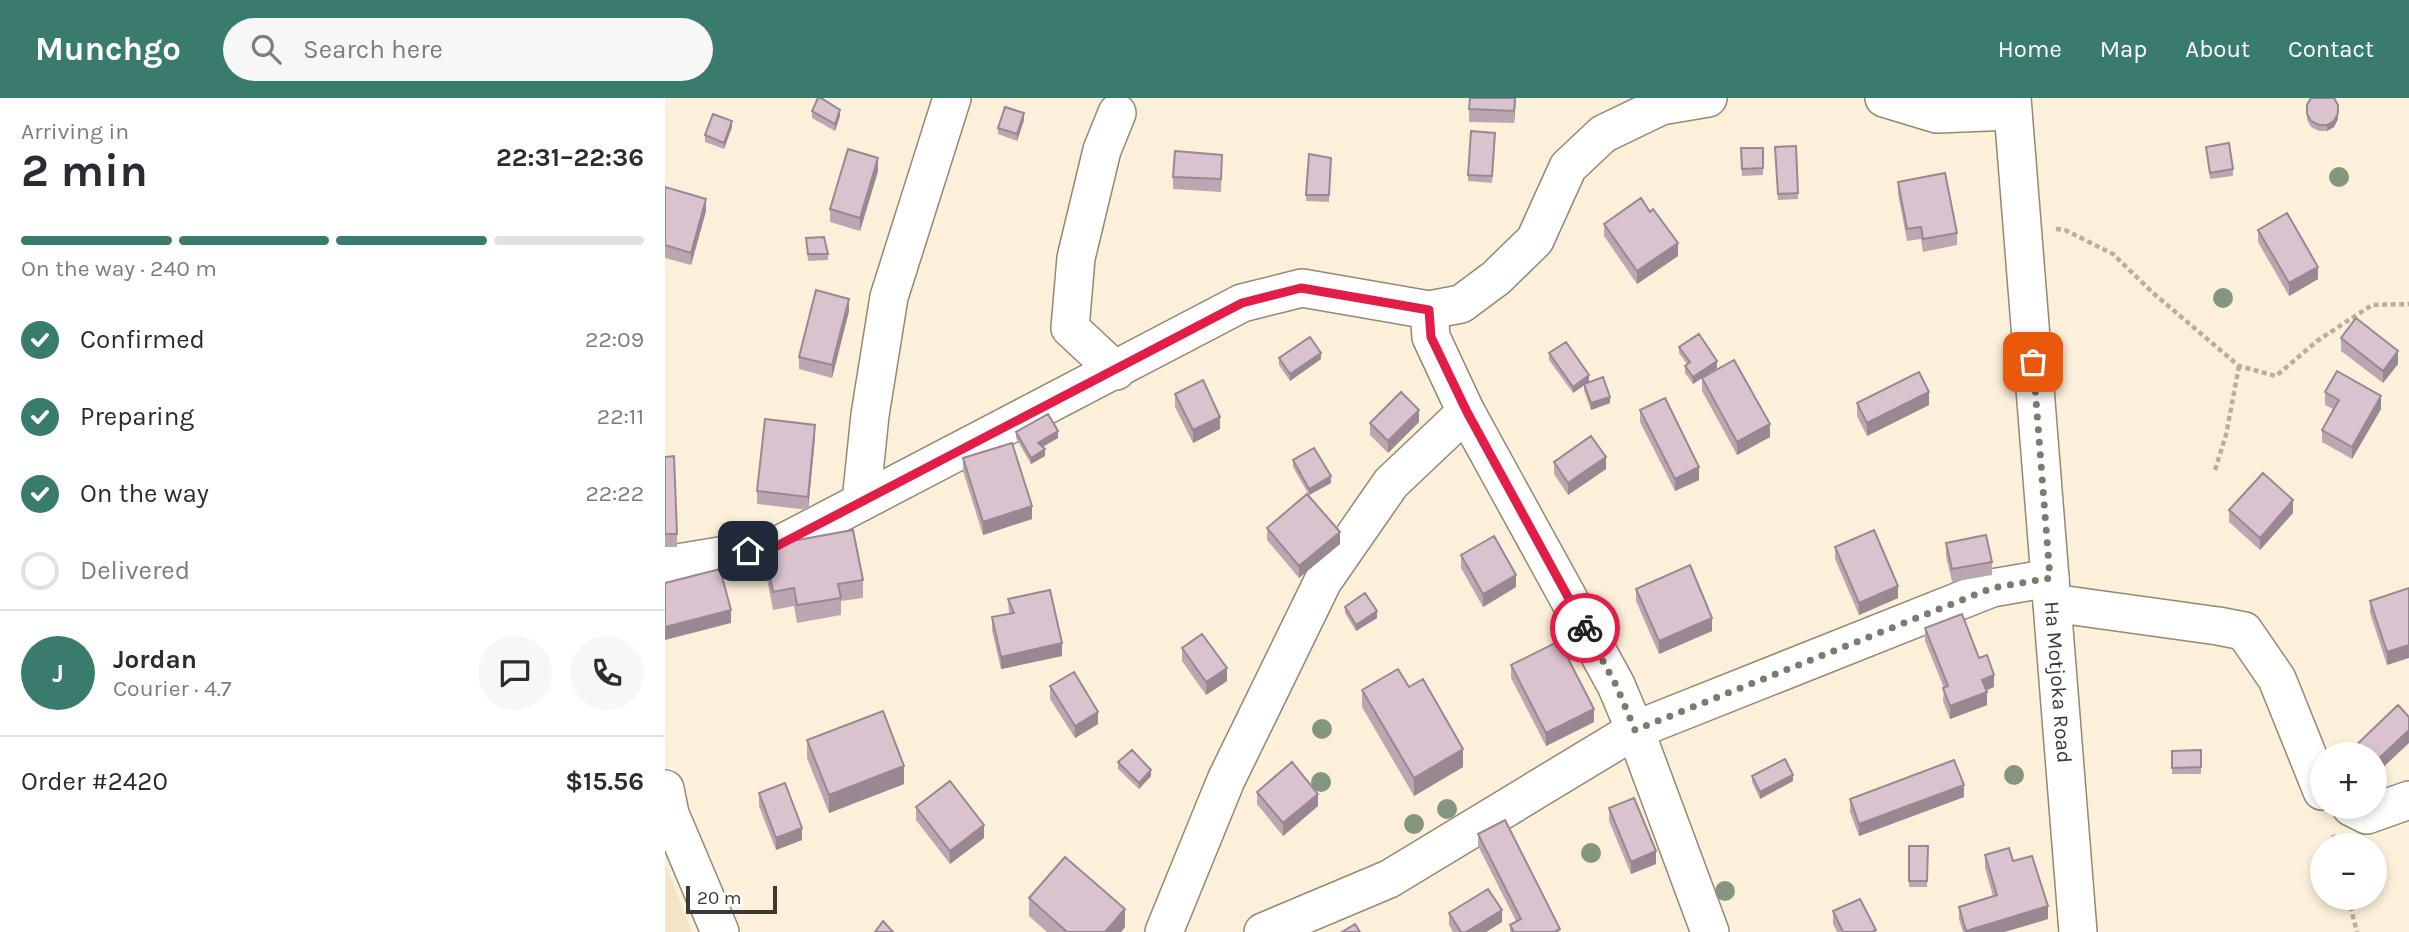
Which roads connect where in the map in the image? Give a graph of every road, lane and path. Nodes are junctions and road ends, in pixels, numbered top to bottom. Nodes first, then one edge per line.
1 (952, 98) edge
2 (1709, 98) edge
3 (1884, 98) edge
4 (2012, 104) edge
5 (1118, 113) dead end
6 (2022, 228) junction
7 (2409, 304) edge
8 (1429, 310) junction
9 (2239, 366) junction
10 (1116, 371) junction
11 (1467, 412) junction
12 (2215, 470) dead end
13 (861, 502) junction
14 (665, 565) edge
15 (2051, 591) junction
16 (1635, 730) junction
17 (2310, 761) edge
18 (665, 789) edge
19 (2409, 800) edge
20 (2387, 807) edge
21 (2351, 910) edge
22 (1175, 927) edge
23 (2074, 931) edge
24 (720, 932) edge
25 (1263, 932) edge
26 (1710, 932) edge
27 (2357, 932) edge

1 - 13 street
2 - 8 street
3 - 4 street
4 - 6 street, Ha Motjoka Road
5 - 10 street
6 - 9 path
6 - 15 street, Ha Motjoka Road
7 - 9 path
8 - 10 street
8 - 11 street
9 - 12 path
10 - 13 street
11 - 16 street
11 - 22 street
13 - 14 street
15 - 16 street
15 - 17 street
15 - 23 street, Ha Motjoka Road
16 - 25 street
16 - 26 street
18 - 24 street
19 - 20 street
21 - 27 path

